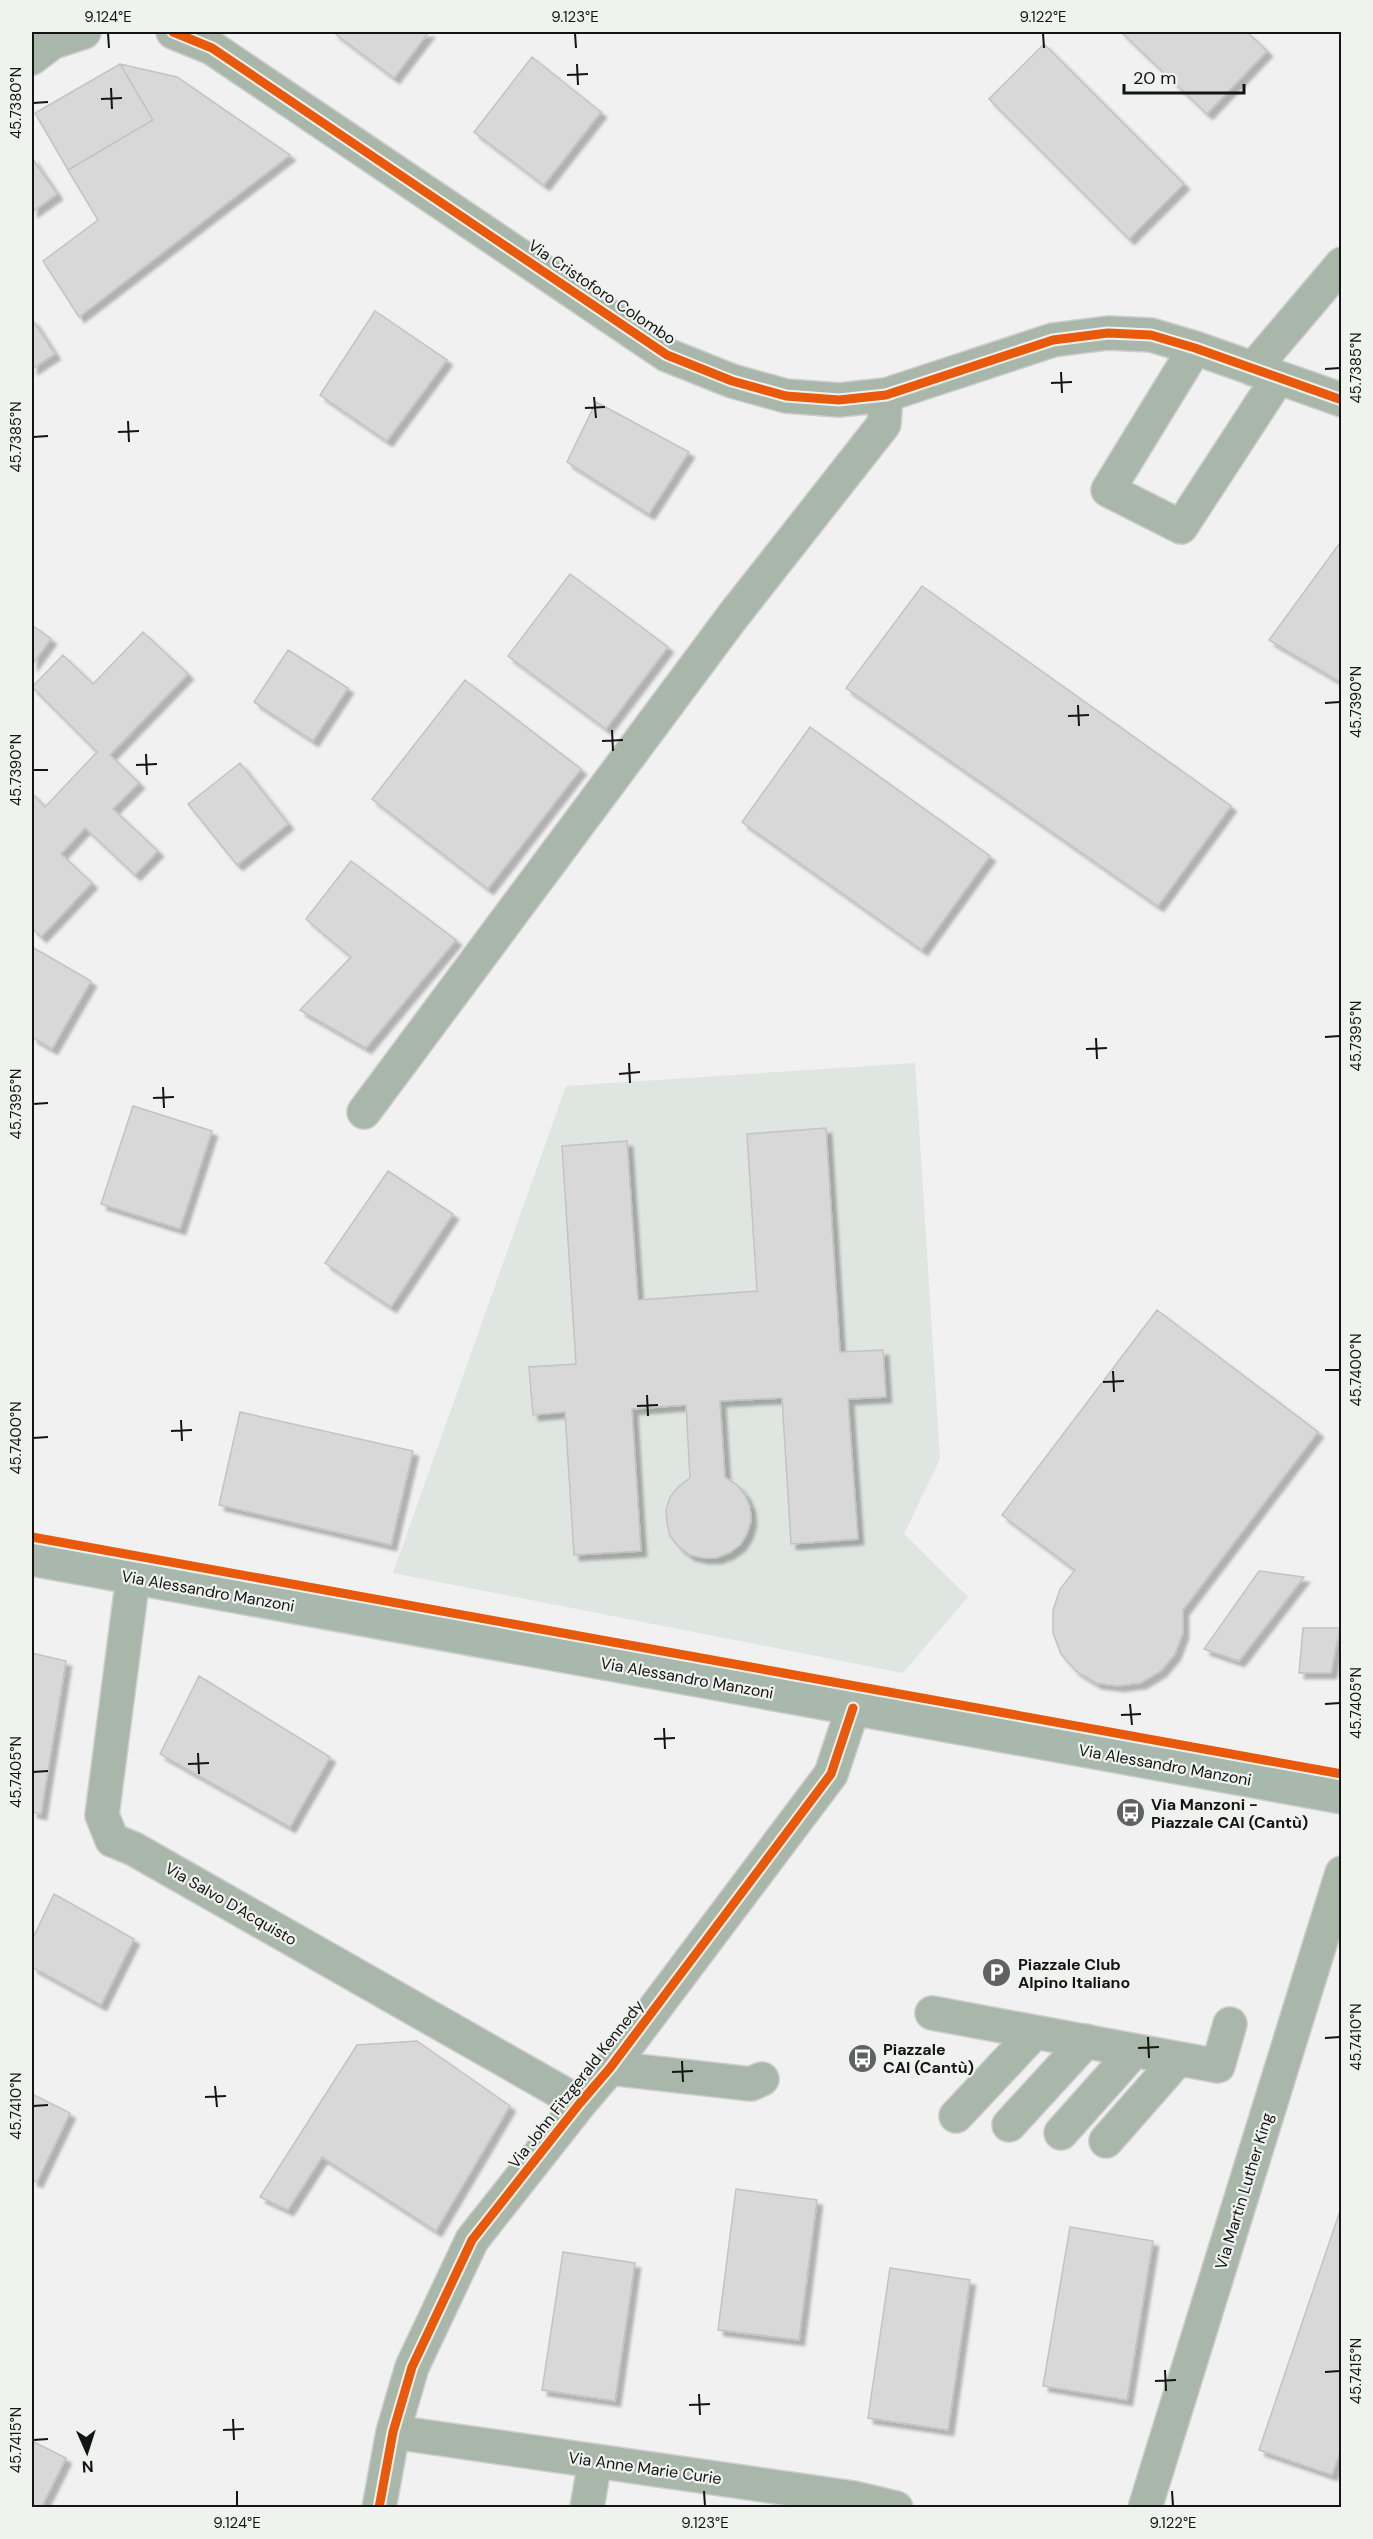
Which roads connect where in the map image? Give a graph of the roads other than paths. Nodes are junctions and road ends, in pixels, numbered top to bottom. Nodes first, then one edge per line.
1 (84, 32) edge
2 (173, 32) edge
3 (32, 58) edge
4 (1341, 264) edge
5 (1195, 348) junction
6 (1266, 374) junction
7 (886, 395) junction
8 (1341, 400) edge
9 (364, 1112) dead end
10 (32, 1559) edge
11 (133, 1577) junction
12 (853, 1708) junction
13 (1341, 1797) edge
14 (1341, 1873) edge
15 (932, 2013) dead end
16 (1230, 2024) dead end
17 (1035, 2032) junction
18 (1086, 2041) junction
19 (1134, 2051) junction
20 (1178, 2058) junction
21 (610, 2068) junction
22 (762, 2079) dead end
23 (580, 2103) junction
24 (956, 2116) dead end
25 (1009, 2125) dead end
26 (1061, 2133) dead end
27 (1106, 2141) dead end
28 (393, 2432) junction
29 (595, 2461) junction
30 (379, 2508) edge
31 (587, 2508) edge
32 (897, 2508) edge
33 (1145, 2508) edge

1 - 3 street
2 - 7 street, Via Cristoforo Colombo
4 - 6 street
5 - 6 street, Via Cristoforo Colombo
5 - 6 street
5 - 7 street, Via Cristoforo Colombo
6 - 8 street, Via Cristoforo Colombo
7 - 9 street
10 - 11 main road, Via Alessandro Manzoni
11 - 12 main road, Via Alessandro Manzoni
11 - 23 street, Via Salvo D'Acquisto
12 - 13 main road, Via Alessandro Manzoni
12 - 21 street, Via John Fitzgerald Kennedy
14 - 33 street, Via Martin Luther King
15 - 17 street
16 - 20 street
17 - 18 street
17 - 24 street
18 - 19 street
18 - 25 street
19 - 20 street
19 - 26 street
20 - 27 street
21 - 22 street
21 - 23 street, Via John Fitzgerald Kennedy
23 - 28 street, Via John Fitzgerald Kennedy
28 - 29 street, Via Anne Marie Curie
28 - 30 street, Via John Fitzgerald Kennedy
29 - 31 street
29 - 32 street, Via Anne Marie Curie

